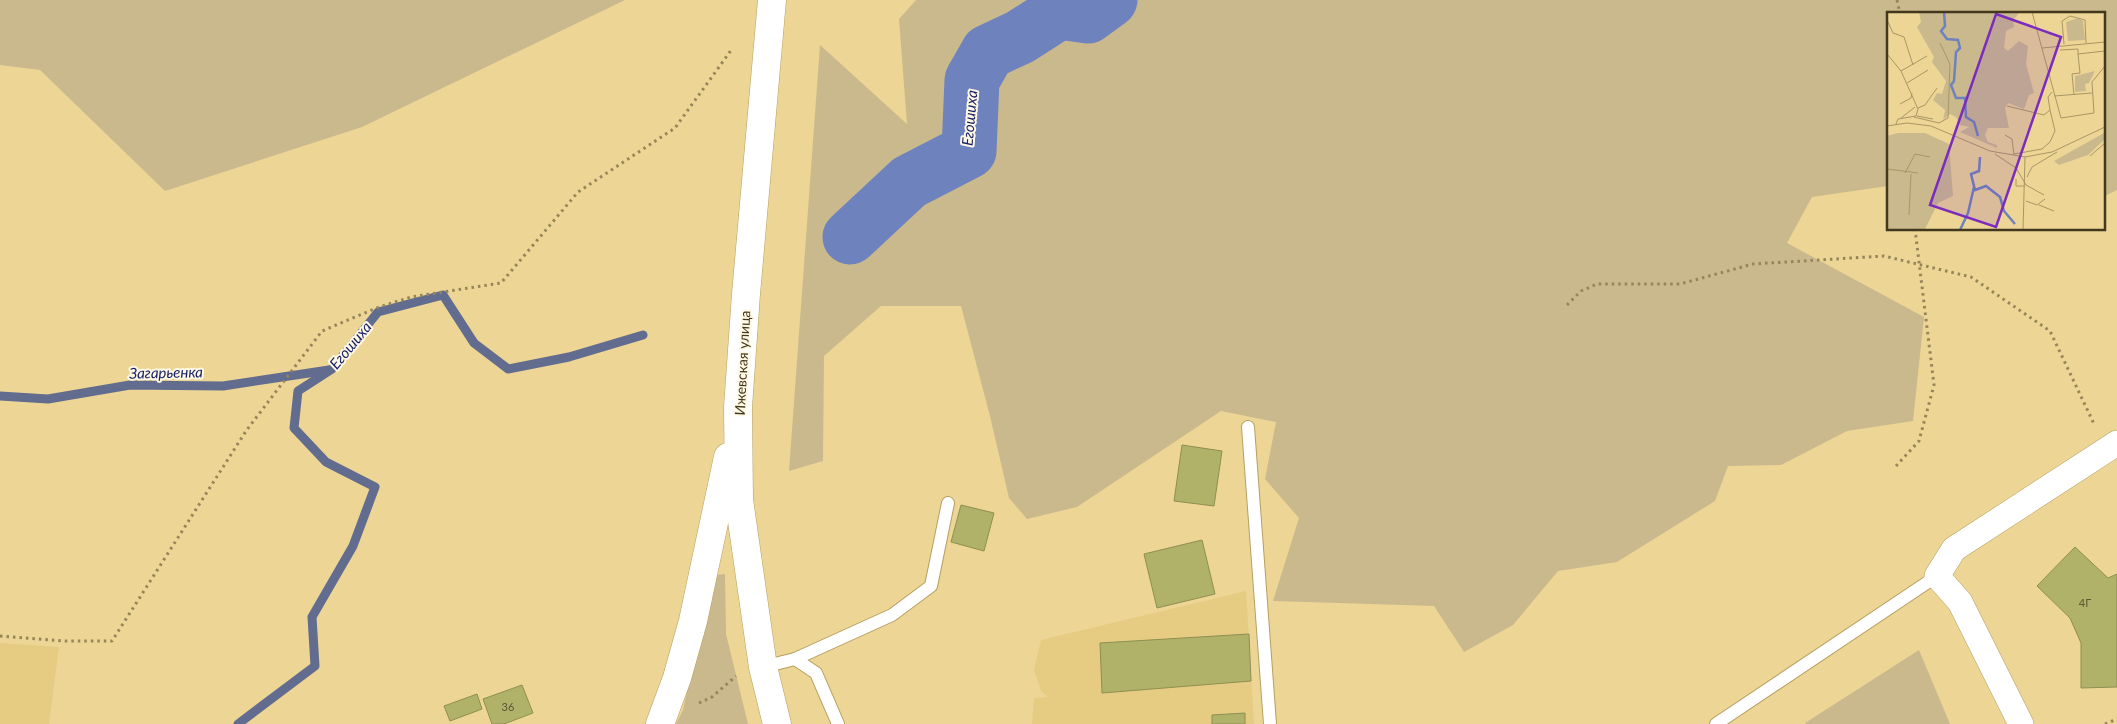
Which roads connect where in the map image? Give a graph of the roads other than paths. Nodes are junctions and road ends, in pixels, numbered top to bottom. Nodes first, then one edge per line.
1 (772, 0) edge
2 (738, 407) junction
3 (1248, 427) dead end
4 (2112, 446) edge
5 (948, 503) dead end
6 (1936, 576) junction
7 (795, 659) junction
8 (764, 667) junction
9 (660, 724) edge
10 (777, 724) edge
11 (838, 724) edge
12 (1270, 724) edge
13 (1716, 724) edge
14 (2021, 724) edge

1 - 2 street, Ижевская улица
2 - 8 street, Ижевская улица
2 - 9 street
3 - 12 lane
4 - 6 street
5 - 7 lane
6 - 13 lane
6 - 14 street
7 - 8 lane
7 - 11 lane
8 - 10 street, Ижевская улица

